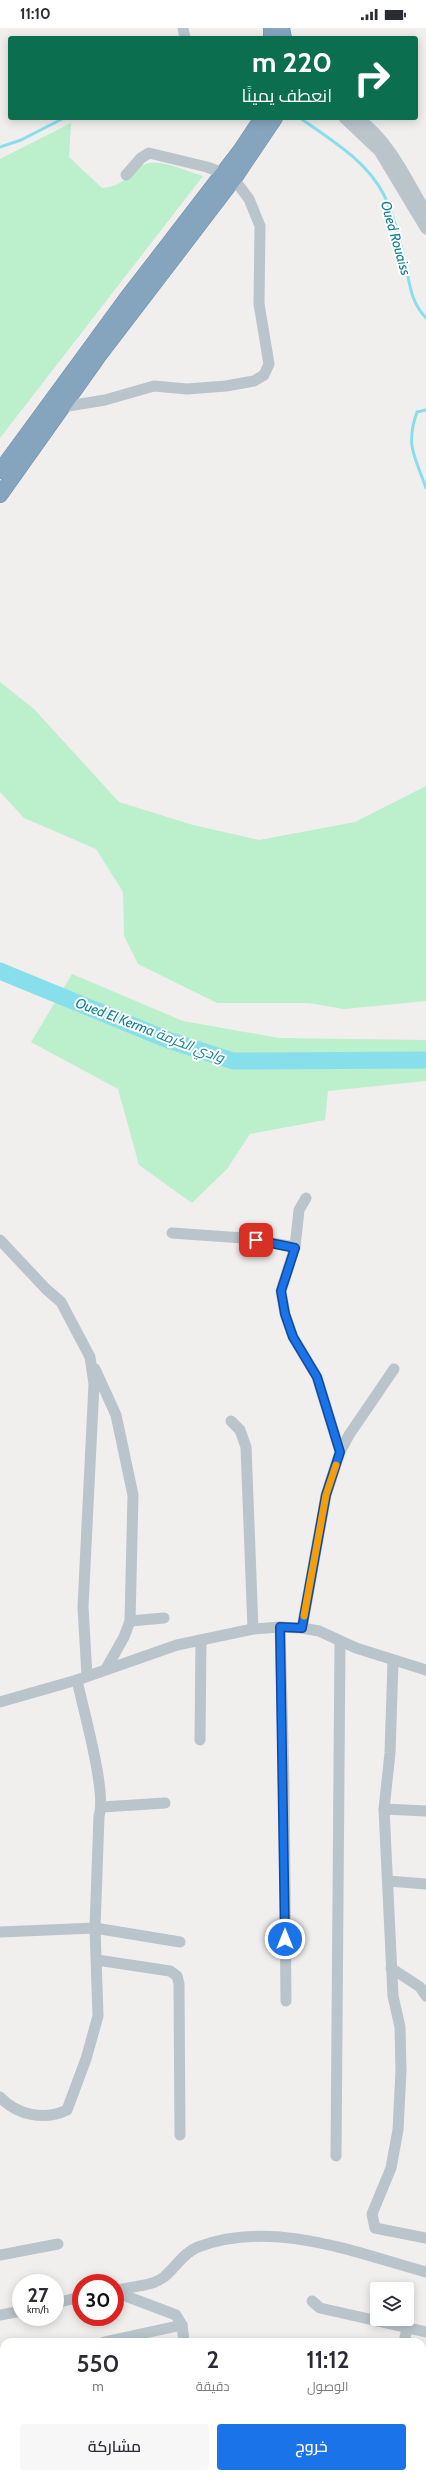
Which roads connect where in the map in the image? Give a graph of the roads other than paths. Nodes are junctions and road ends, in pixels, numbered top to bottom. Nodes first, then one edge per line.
1 (261, 120) edge
2 (273, 120) edge
3 (346, 120) edge
4 (361, 120) edge
5 (126, 175) dead end
6 (229, 176) junction
7 (426, 212) edge
8 (426, 229) edge
9 (62, 407) junction
10 (0, 471) edge
11 (0, 495) edge
12 (306, 1198) dead end
13 (172, 1233) dead end
14 (0, 1240) edge
15 (295, 1248) junction
16 (90, 1357) junction
17 (394, 1369) dead end
18 (231, 1421) dead end
19 (340, 1452) junction
20 (164, 1618) dead end
21 (130, 1621) junction
22 (280, 1627) junction
23 (302, 1628) junction
24 (253, 1629) junction
25 (200, 1640) junction
26 (340, 1641) junction
27 (393, 1662) junction
28 (106, 1668) junction
29 (426, 1670) edge
30 (82, 1678) junction
31 (0, 1702) edge
32 (200, 1740) dead end
33 (165, 1803) dead end
34 (102, 1807) junction
35 (384, 1809) junction
36 (426, 1811) edge
37 (388, 1881) junction
38 (426, 1884) edge
39 (95, 1928) junction
40 (0, 1932) edge
41 (180, 1942) dead end
42 (97, 1960) junction
43 (391, 1968) junction
44 (426, 1996) edge
45 (286, 2001) dead end
46 (0, 2097) edge
47 (180, 2135) dead end
48 (336, 2156) dead end
49 (426, 2238) edge
50 (58, 2244) dead end
51 (0, 2255) edge
52 (426, 2272) edge
53 (124, 2289) edge
54 (124, 2295) edge
55 (312, 2301) dead end
56 (12, 2313) edge
57 (0, 2315) edge
58 (182, 2325) junction
59 (407, 2329) junction
60 (426, 2332) edge
61 (132, 2338) edge
62 (184, 2338) edge
63 (405, 2338) edge

1 - 6 highway
2 - 6 highway
3 - 8 street
4 - 7 street
5 - 6 street
6 - 9 highway
6 - 9 street
6 - 10 highway
9 - 11 highway
12 - 15 street
13 - 15 street
14 - 16 street
15 - 19 street
16 - 21 street
16 - 30 street
17 - 19 street
18 - 24 street
19 - 23 street
20 - 21 street
21 - 28 street
22 - 23 street
22 - 24 street
22 - 45 street
23 - 26 street
24 - 25 street
25 - 28 street
25 - 32 street
26 - 27 street
26 - 48 street
27 - 29 street
27 - 35 street
28 - 30 street
30 - 31 street
30 - 34 street
33 - 34 street
34 - 39 street
35 - 36 street
35 - 37 street
37 - 38 street
37 - 43 street
39 - 40 street
39 - 41 street
39 - 42 street
42 - 46 street
42 - 47 street
43 - 44 street
43 - 49 street
50 - 51 street
52 - 53 street
54 - 58 street
55 - 59 street
56 - 57 street
58 - 61 street
58 - 62 street
59 - 60 street
59 - 63 street

